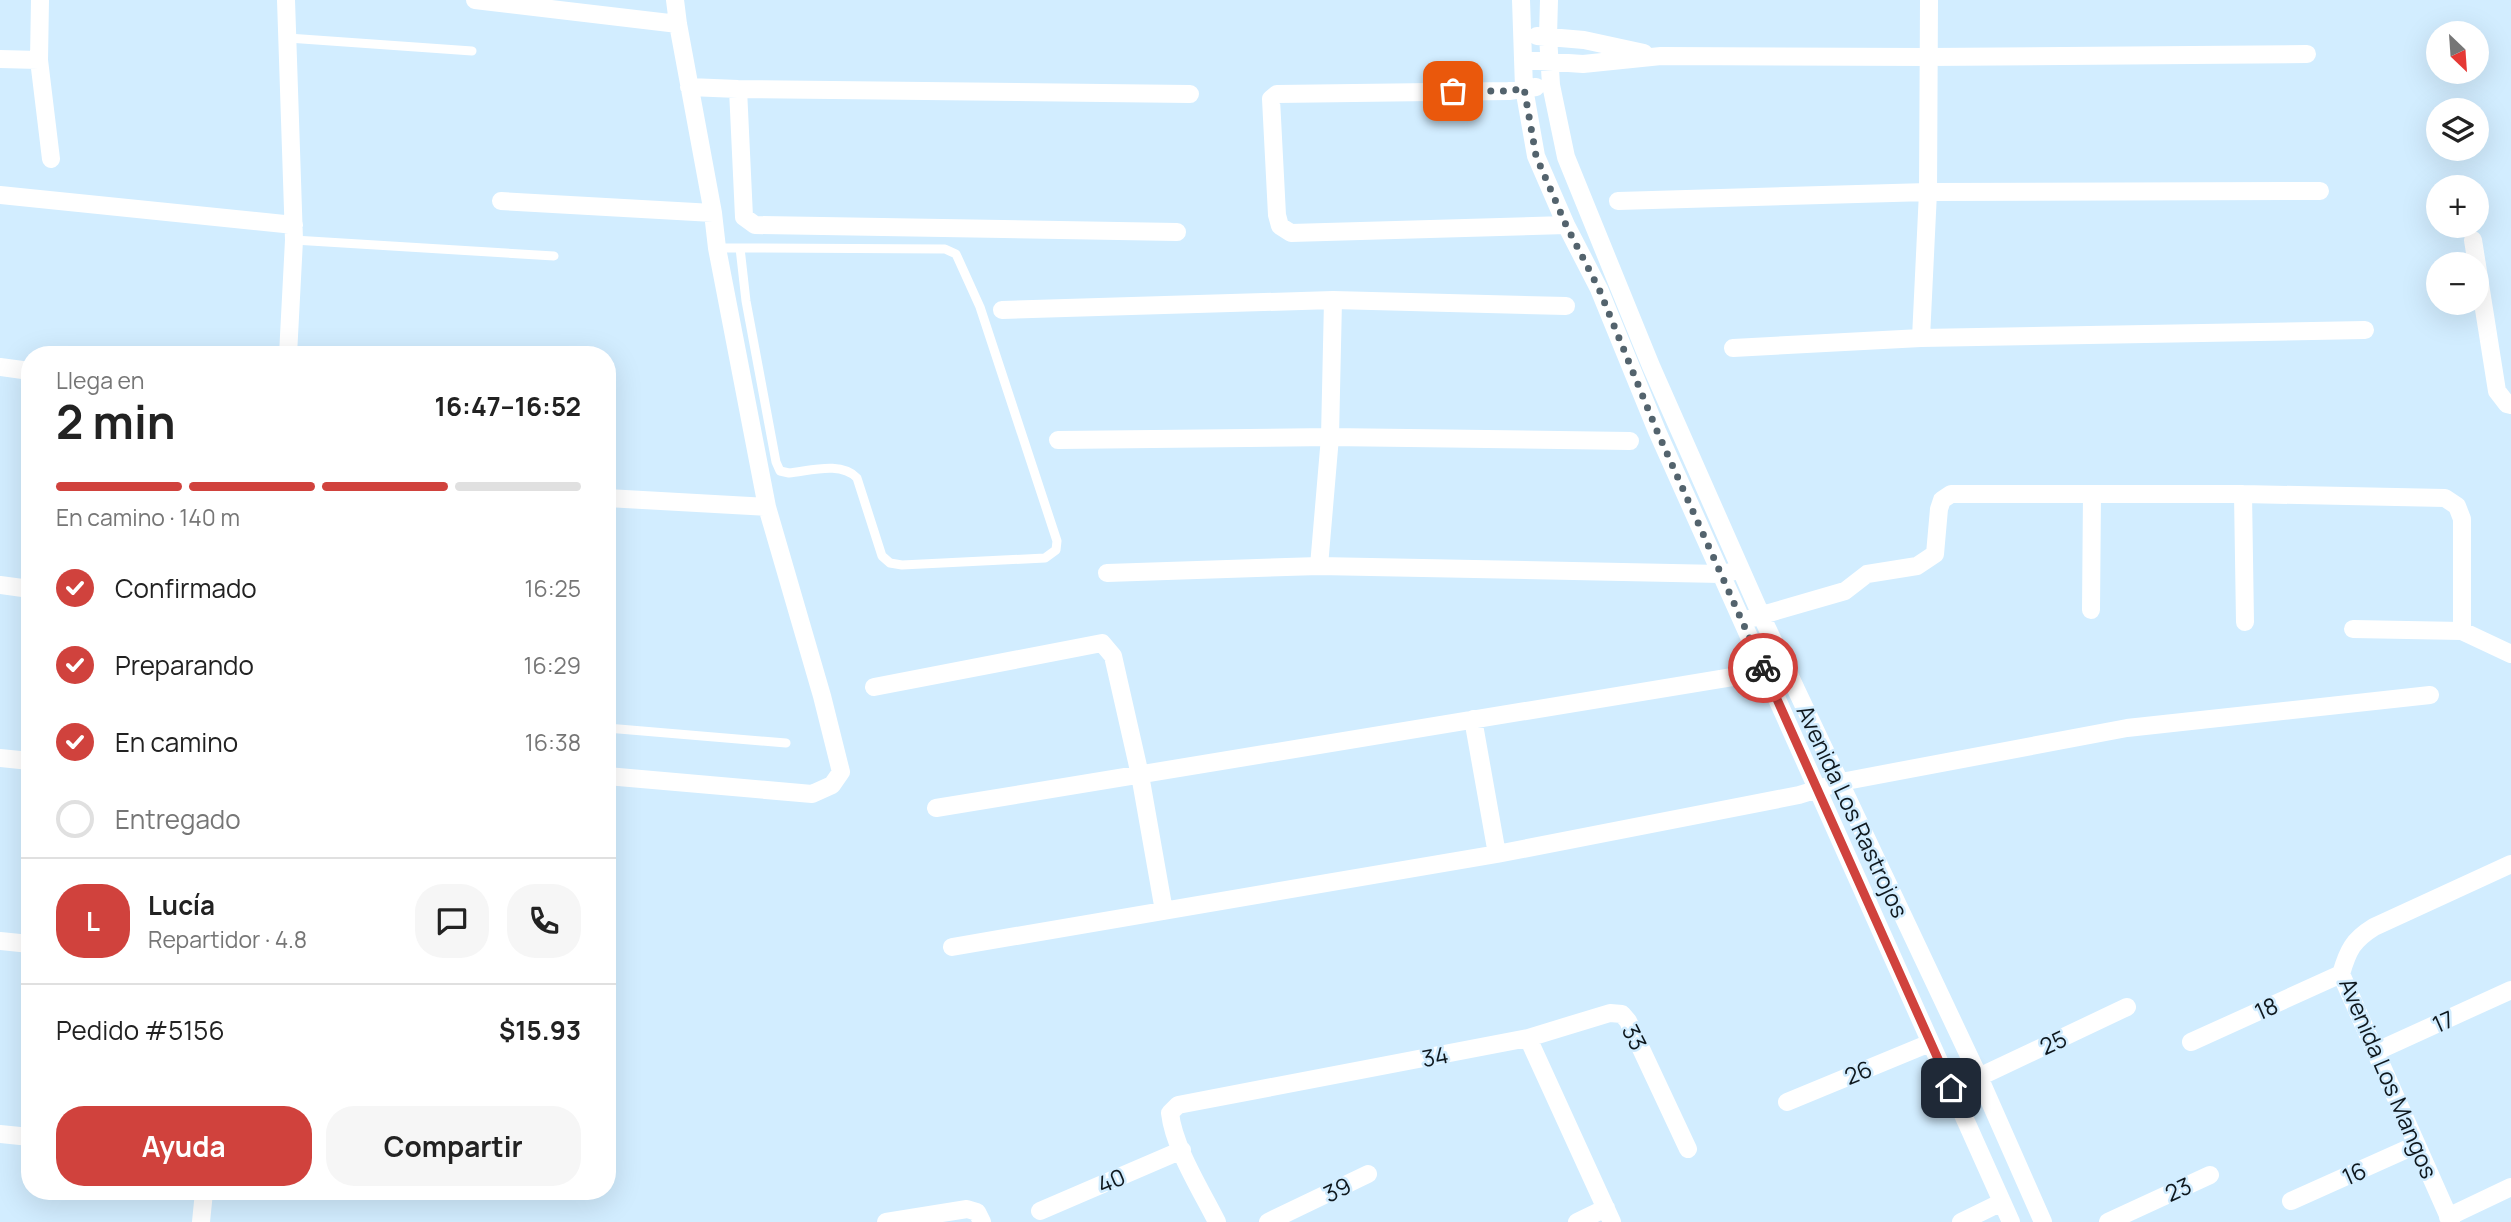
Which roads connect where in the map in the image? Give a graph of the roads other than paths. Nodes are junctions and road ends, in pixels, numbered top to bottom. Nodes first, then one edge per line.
1 (40, 0) edge
2 (286, 0) edge
3 (475, 0) edge
4 (676, 0) edge
5 (1521, 0) edge
6 (1549, 0) edge
7 (1929, 0) edge
8 (678, 24) junction
9 (1522, 35) junction
10 (1548, 37) junction
11 (288, 38) junction
12 (472, 51) dead end
13 (2307, 54) dead end
14 (1661, 56) junction
15 (1929, 57) junction
16 (0, 59) edge
17 (38, 60) junction
18 (1523, 60) junction
19 (1549, 61) junction
20 (1551, 85) junction
21 (689, 87) junction
22 (1524, 88) junction
23 (738, 89) junction
24 (1191, 94) dead end
25 (51, 159) dead end
26 (2320, 191) dead end
27 (1928, 192) junction
28 (0, 195) edge
29 (500, 201) dead end
30 (1618, 201) dead end
31 (713, 213) junction
32 (1566, 225) junction
33 (1177, 232) dead end
34 (294, 233) junction
35 (2473, 240) dead end
36 (717, 248) junction
37 (740, 248) junction
38 (554, 257) dead end
39 (1333, 300) junction
40 (1566, 306) dead end
41 (1002, 310) dead end
42 (2365, 330) dead end
43 (1921, 338) junction
44 (288, 346) edge
45 (1733, 348) dead end
46 (0, 367) edge
47 (21, 370) edge
48 (2511, 405) edge
49 (1330, 437) junction
50 (1058, 440) dead end
51 (1630, 442) dead end
52 (2092, 494) junction
53 (2243, 494) junction
54 (616, 499) edge
55 (767, 507) junction
56 (1319, 566) junction
57 (1741, 570) junction
58 (1107, 573) dead end
59 (1721, 574) junction
60 (0, 585) edge
61 (21, 588) edge
62 (2091, 610) dead end
63 (1761, 615) junction
64 (1742, 621) junction
65 (2245, 622) dead end
66 (2353, 629) dead end
67 (2462, 631) junction
68 (2511, 653) edge
69 (1785, 668) junction
70 (1765, 671) junction
71 (874, 687) dead end
72 (2430, 695) dead end
73 (1473, 719) junction
74 (616, 729) edge
75 (786, 743) dead end
76 (0, 758) edge
77 (21, 760) edge
78 (1140, 775) junction
79 (616, 777) edge
80 (1841, 782) junction
81 (1816, 788) junction
82 (936, 808) dead end
83 (1497, 854) junction
84 (2511, 864) edge
85 (1164, 911) junction
86 (0, 941) edge
87 (21, 943) edge
88 (952, 947) dead end
89 (2341, 974) junction
90 (2511, 990) edge
91 (2127, 1007) dead end
92 (1528, 1038) junction
93 (2191, 1042) dead end
94 (1930, 1043) junction
95 (2375, 1052) junction
96 (1979, 1077) junction
97 (1787, 1102) dead end
98 (0, 1134) edge
99 (21, 1136) edge
100 (2416, 1144) junction
101 (1688, 1149) dead end
102 (1181, 1150) junction
103 (1368, 1174) dead end
104 (2210, 1175) dead end
105 (2511, 1187) edge
106 (203, 1200) edge
107 (2291, 1201) dead end
108 (2003, 1202) junction
109 (1040, 1211) dead end
110 (1609, 1215) edge
111 (2450, 1219) edge
112 (201, 1222) edge
113 (886, 1222) edge
114 (982, 1222) edge
115 (1217, 1222) edge
116 (1268, 1222) edge
117 (1577, 1222) edge
118 (1961, 1222) edge
119 (2011, 1222) edge
120 (2043, 1222) edge
121 (2108, 1222) edge

1 - 17 street
2 - 11 street
3 - 8 street
4 - 8 street
5 - 9 street, Avenida Los Rastrojos
6 - 10 street, Avenida Los Rastrojos
7 - 15 street
8 - 21 street
9 - 10 street
9 - 18 street, Avenida Los Rastrojos
10 - 14 street
10 - 19 street, Avenida Los Rastrojos
11 - 12 lane
11 - 34 street
13 - 15 street
14 - 15 street
14 - 19 street
15 - 27 street
16 - 17 street
17 - 25 street
18 - 19 street
18 - 22 street, Avenida Los Rastrojos
19 - 20 street, Avenida Los Rastrojos
20 - 22 street
20 - 57 street, Avenida Los Rastrojos
21 - 23 street
21 - 31 street
22 - 32 street, Avenida Los Rastrojos
22 - 32 street
23 - 24 street
23 - 33 street
26 - 27 street
27 - 30 street
27 - 43 street
28 - 34 street
29 - 31 street
31 - 36 street
32 - 59 street, Avenida Los Rastrojos
34 - 38 lane
34 - 44 street
35 - 48 street
36 - 37 lane
36 - 55 street
37 - 37 lane
39 - 40 street
39 - 41 street
39 - 49 street
42 - 43 street
43 - 45 street
46 - 47 street
49 - 50 street
49 - 51 street
49 - 56 street
52 - 53 street
52 - 62 street
52 - 63 street
53 - 65 street
53 - 67 street
54 - 55 street
55 - 79 street
56 - 58 street
56 - 59 street
57 - 59 street
57 - 63 street, Avenida Los Rastrojos
59 - 64 street, Avenida Los Rastrojos
60 - 61 street
63 - 64 street
63 - 69 street, Avenida Los Rastrojos
64 - 70 street, Avenida Los Rastrojos
66 - 67 street
67 - 68 street
69 - 70 street
69 - 80 street, Avenida Los Rastrojos
70 - 73 street
70 - 81 street, Avenida Los Rastrojos
71 - 78 street
72 - 80 street
73 - 78 street
73 - 83 street
74 - 75 lane
76 - 77 street
78 - 82 street
78 - 85 street
80 - 81 street
80 - 96 street, Avenida Los Rastrojos
81 - 83 street
81 - 94 street, Avenida Los Rastrojos
83 - 85 street
84 - 89 street, Avenida Los Mangos
85 - 88 street
86 - 87 street
89 - 93 street, 18
89 - 95 street, Avenida Los Mangos
90 - 95 street, 17
91 - 96 street, 25
92 - 101 street, 33
92 - 102 street, 34
92 - 110 street
94 - 97 street, 26
94 - 108 street, Avenida Los Rastrojos
95 - 100 street, Avenida Los Mangos
96 - 120 street, Avenida Los Rastrojos
98 - 99 street
100 - 107 street, 16
100 - 111 street, Avenida Los Mangos
102 - 109 street, 40
102 - 115 street
103 - 116 street, 39
104 - 121 street, 23
105 - 111 street
106 - 112 street
108 - 118 street
108 - 119 street, Avenida Los Rastrojos
110 - 117 street
113 - 114 street

